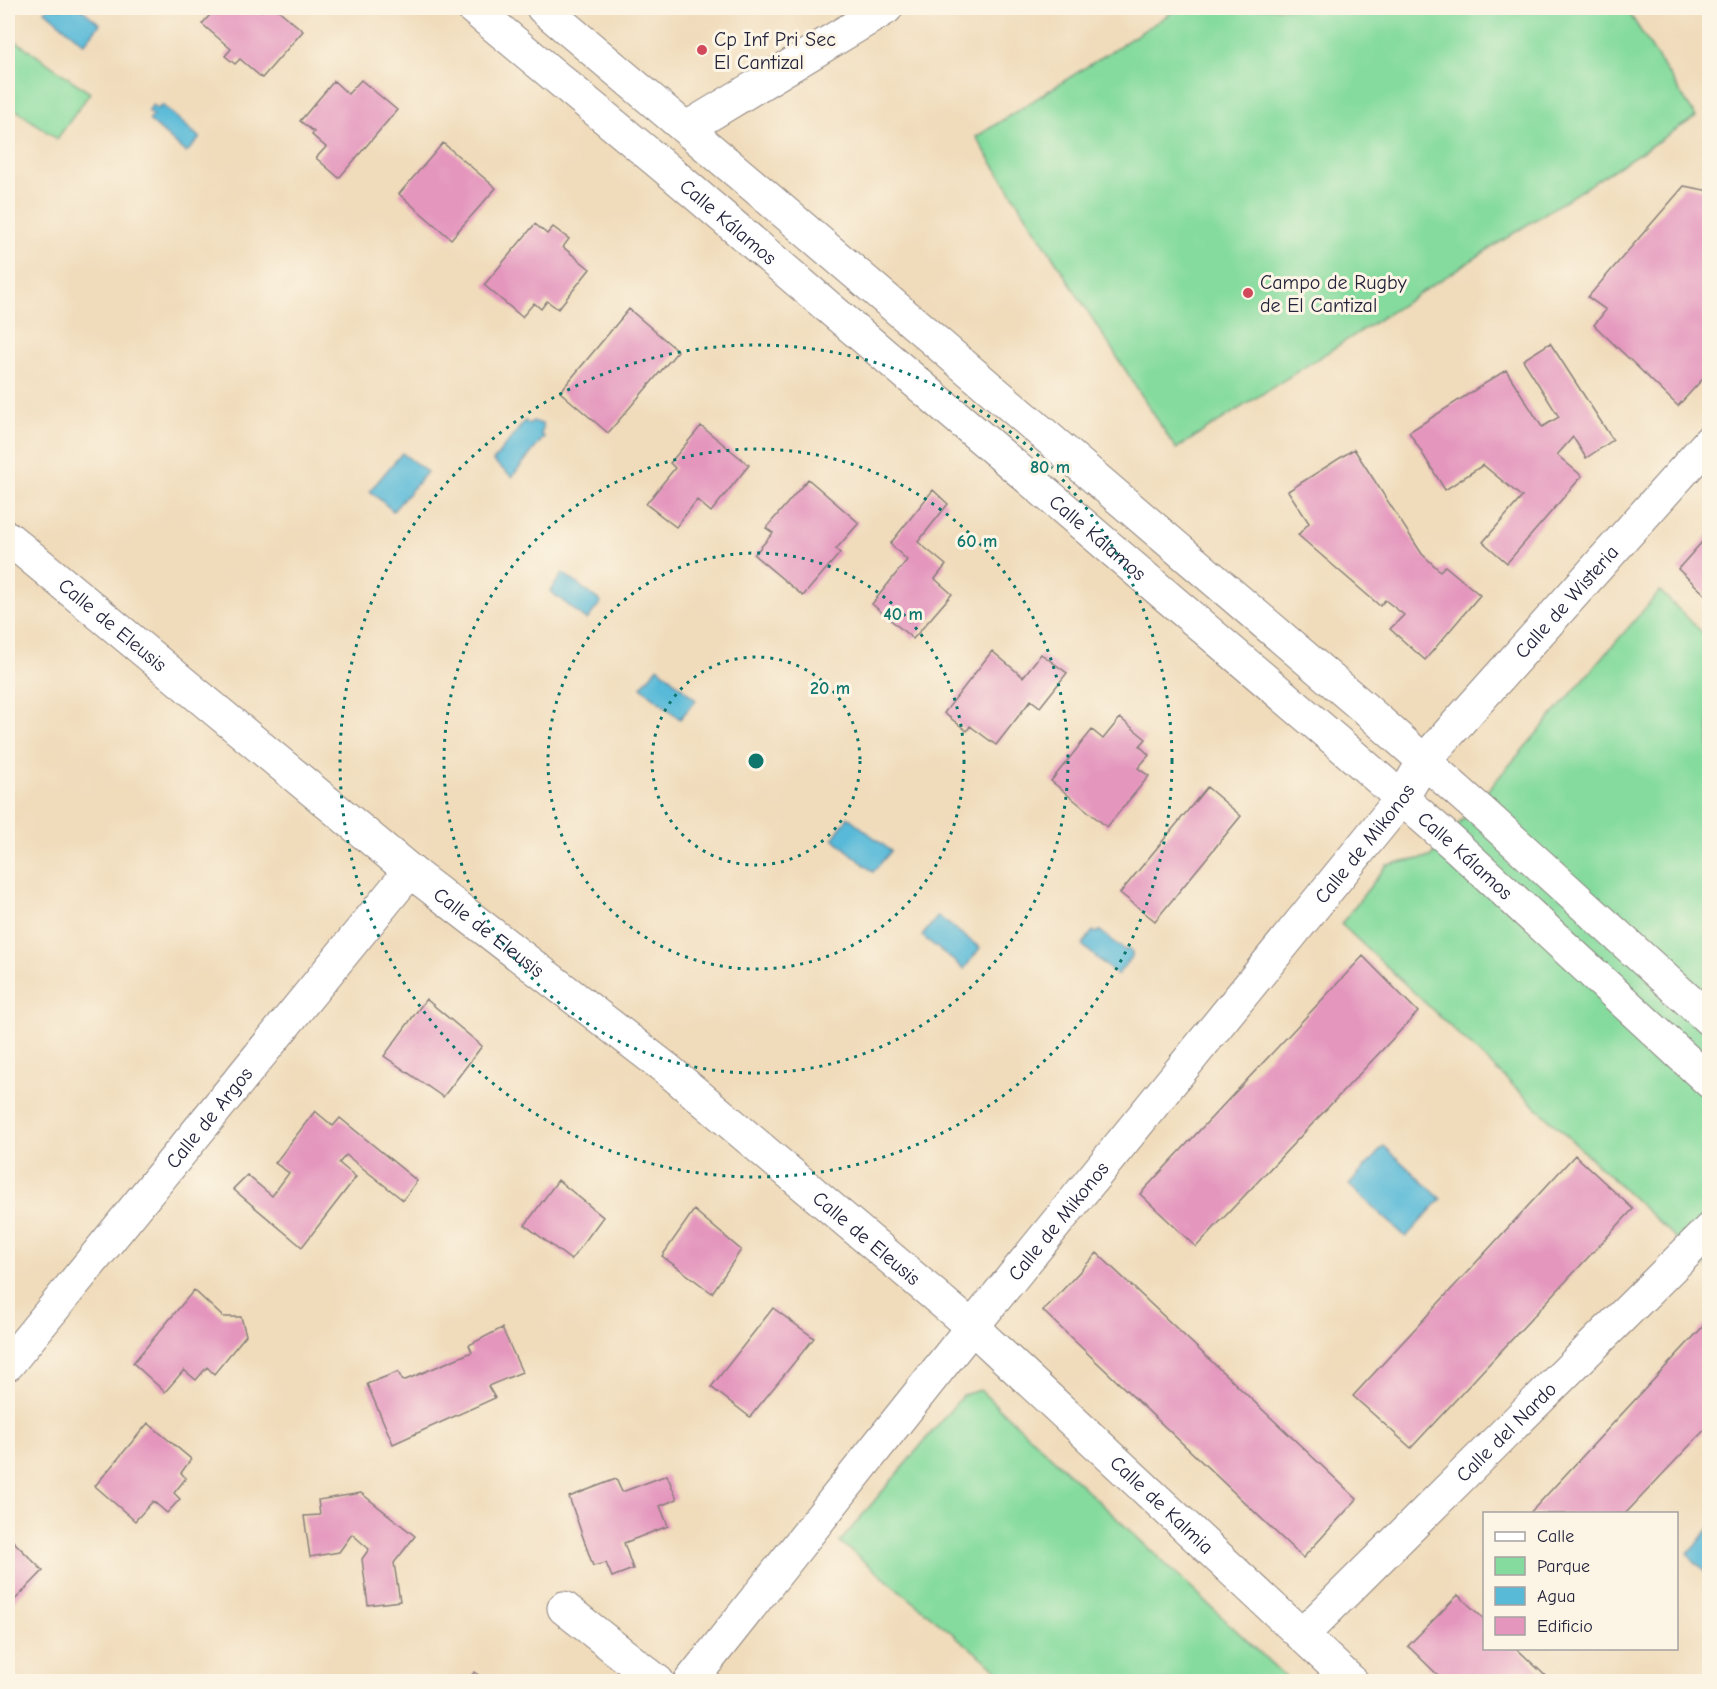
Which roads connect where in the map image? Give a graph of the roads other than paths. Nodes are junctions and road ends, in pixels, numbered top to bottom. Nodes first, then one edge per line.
1 (473, 8) edge
2 (543, 8) edge
3 (886, 8) edge
4 (687, 128) junction
5 (1710, 441) edge
6 (8, 538) edge
7 (1424, 761) junction
8 (1402, 798) junction
9 (410, 871) junction
10 (1710, 1020) edge
11 (1710, 1082) edge
12 (1710, 1229) edge
13 (972, 1327) junction
14 (8, 1364) edge
15 (564, 1608) dead end
16 (1302, 1635) junction
17 (698, 1679) edge
18 (658, 1682) edge
19 (1352, 1682) edge

1 - 8 street, Calle Kálamos
2 - 4 street
3 - 4 street
4 - 7 street
5 - 7 street, Calle de Wisteria
6 - 9 street, Calle de Eleusis
7 - 8 street, Calle de Mikonos
7 - 10 street
8 - 11 street, Calle Kálamos
8 - 13 street, Calle de Mikonos
9 - 13 street, Calle de Eleusis
9 - 14 street, Calle de Argos
12 - 16 street, Calle del Nardo
13 - 16 street, Calle de Kalmia
13 - 17 street, Calle de Mikonos
15 - 18 street
16 - 19 street, Calle de Kalmia

